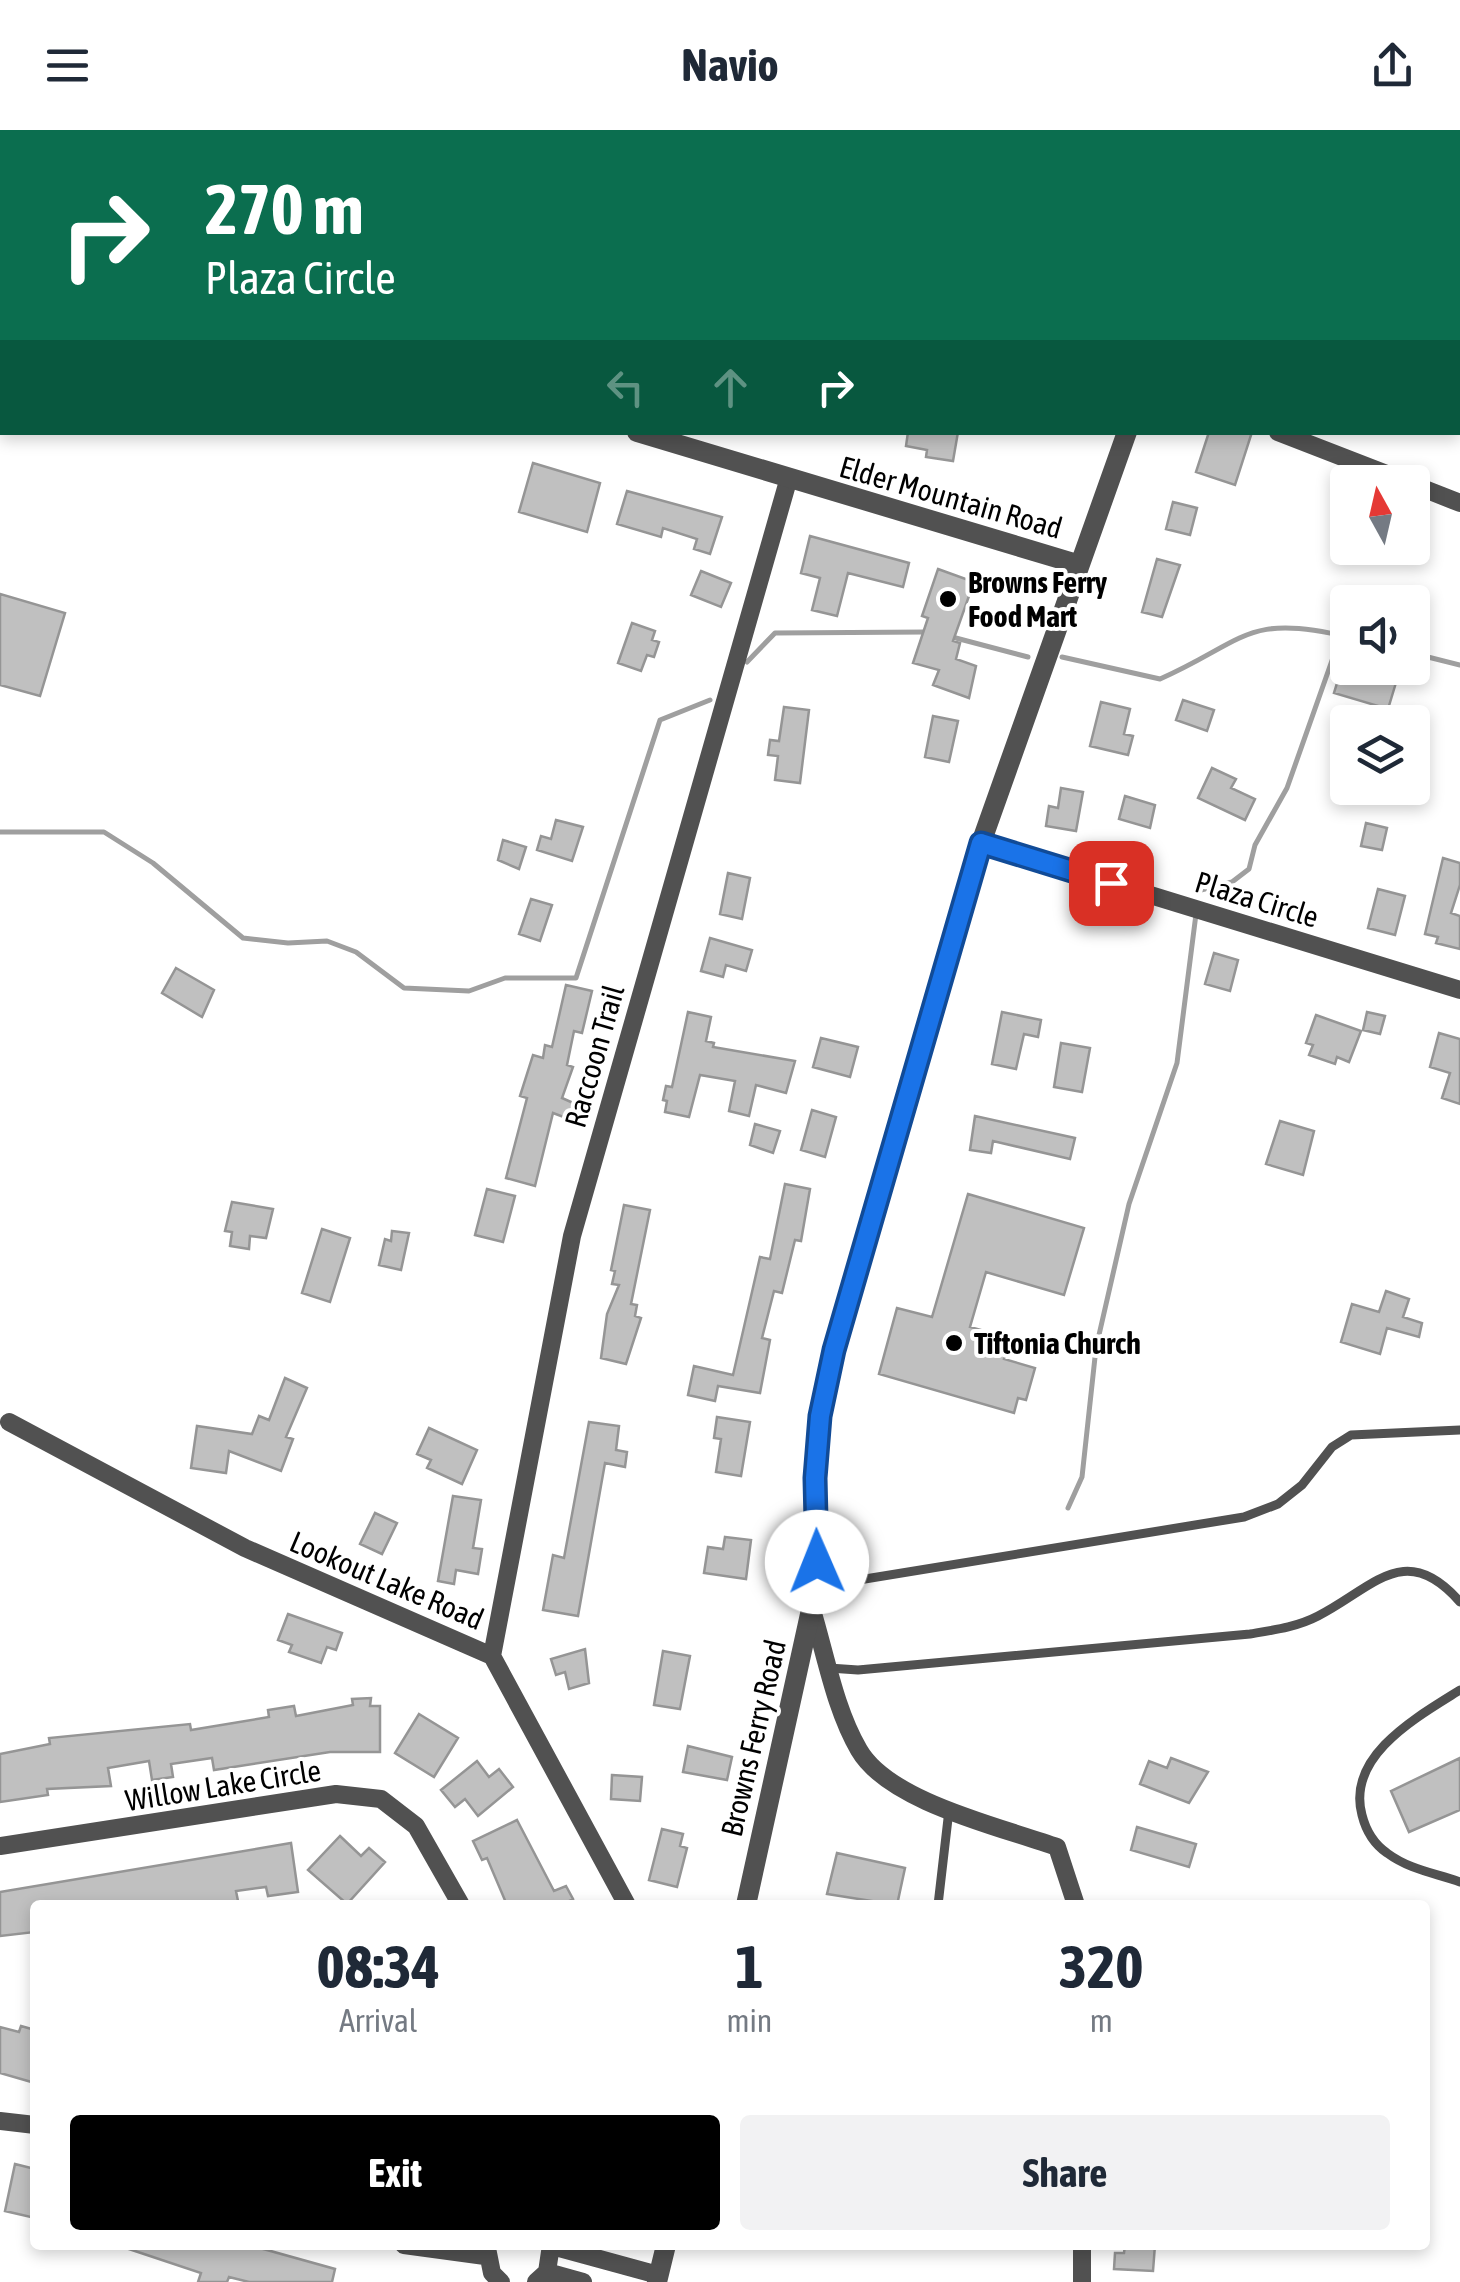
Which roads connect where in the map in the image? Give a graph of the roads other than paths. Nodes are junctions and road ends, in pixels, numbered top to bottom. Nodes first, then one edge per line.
1 (646, 435) edge
2 (1126, 435) edge
3 (1286, 435) edge
4 (1362, 465) edge
5 (788, 481) junction
6 (1430, 492) edge
7 (1460, 503) edge
8 (1078, 564) junction
9 (981, 843) junction
10 (1460, 990) edge
11 (9, 1422) dead end
12 (1460, 1430) edge
13 (816, 1587) junction
14 (1460, 1602) edge
15 (812, 1610) junction
16 (492, 1656) junction
17 (830, 1668) junction
18 (1460, 1690) edge
19 (949, 1807) junction
20 (0, 1846) edge
21 (1460, 1882) edge
22 (458, 1900) edge
23 (625, 1900) edge
24 (747, 1900) edge
25 (939, 1900) edge
26 (1074, 1900) edge
27 (0, 2121) edge
28 (30, 2124) edge
29 (487, 2250) edge
30 (550, 2250) edge
31 (564, 2250) edge
32 (665, 2250) edge
33 (1082, 2250) edge
34 (541, 2277) edge
35 (658, 2278) edge
36 (502, 2282) edge
37 (583, 2282) edge
38 (1082, 2282) edge

1 - 5 street, Elder Mountain Road
2 - 8 street, Browns Ferry Road
3 - 4 street
5 - 8 street, Elder Mountain Road
5 - 16 street, Raccoon Trail
6 - 7 street
8 - 9 street, Browns Ferry Road
9 - 10 street, Plaza Circle
9 - 13 street, Browns Ferry Road
11 - 16 street, Lookout Lake Road
12 - 13 lane
13 - 15 street, Browns Ferry Road
14 - 17 lane
15 - 17 street
15 - 24 street, Browns Ferry Road
16 - 23 street, Lookout Lake Road
17 - 19 street
18 - 21 lane
19 - 25 lane
19 - 26 street
20 - 22 street, Willow Lake Circle
27 - 28 street
29 - 36 street
30 - 34 street
31 - 35 street
32 - 35 street
33 - 38 street
34 - 37 street

